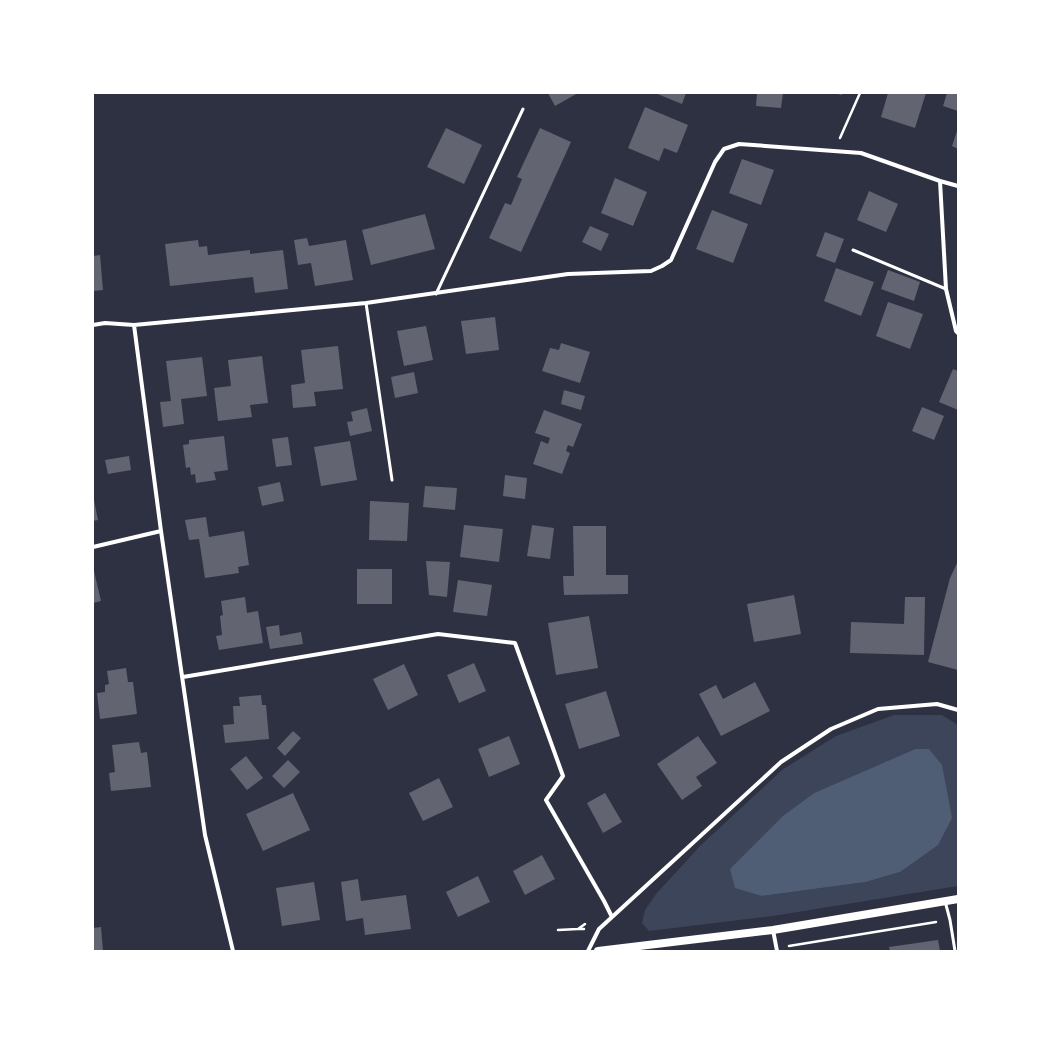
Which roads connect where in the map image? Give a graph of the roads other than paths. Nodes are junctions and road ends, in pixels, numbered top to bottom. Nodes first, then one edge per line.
1 (523, 109) dead end
2 (940, 181) junction
3 (958, 186) edge
4 (853, 250) dead end
5 (946, 289) junction
6 (436, 294) junction
7 (366, 303) junction
8 (93, 325) edge
9 (134, 325) junction
10 (958, 333) edge
11 (392, 480) dead end
12 (161, 531) junction
13 (93, 547) edge
14 (183, 677) junction
15 (958, 710) edge
16 (958, 899) edge
17 (946, 901) junction
18 (612, 917) junction
19 (773, 930) junction
20 (777, 949) edge
21 (233, 951) edge
22 (588, 951) edge
23 (598, 951) edge
24 (955, 951) edge

1 - 6 lane
2 - 3 street
2 - 5 street
2 - 6 street
4 - 5 lane
5 - 10 street
6 - 7 street
7 - 9 street
7 - 11 lane
8 - 9 street
9 - 12 street
12 - 13 street
12 - 14 street
14 - 18 street
14 - 21 street
15 - 18 street
16 - 17 main road
17 - 19 main road
17 - 24 lane
18 - 22 street
19 - 20 street
19 - 23 main road

